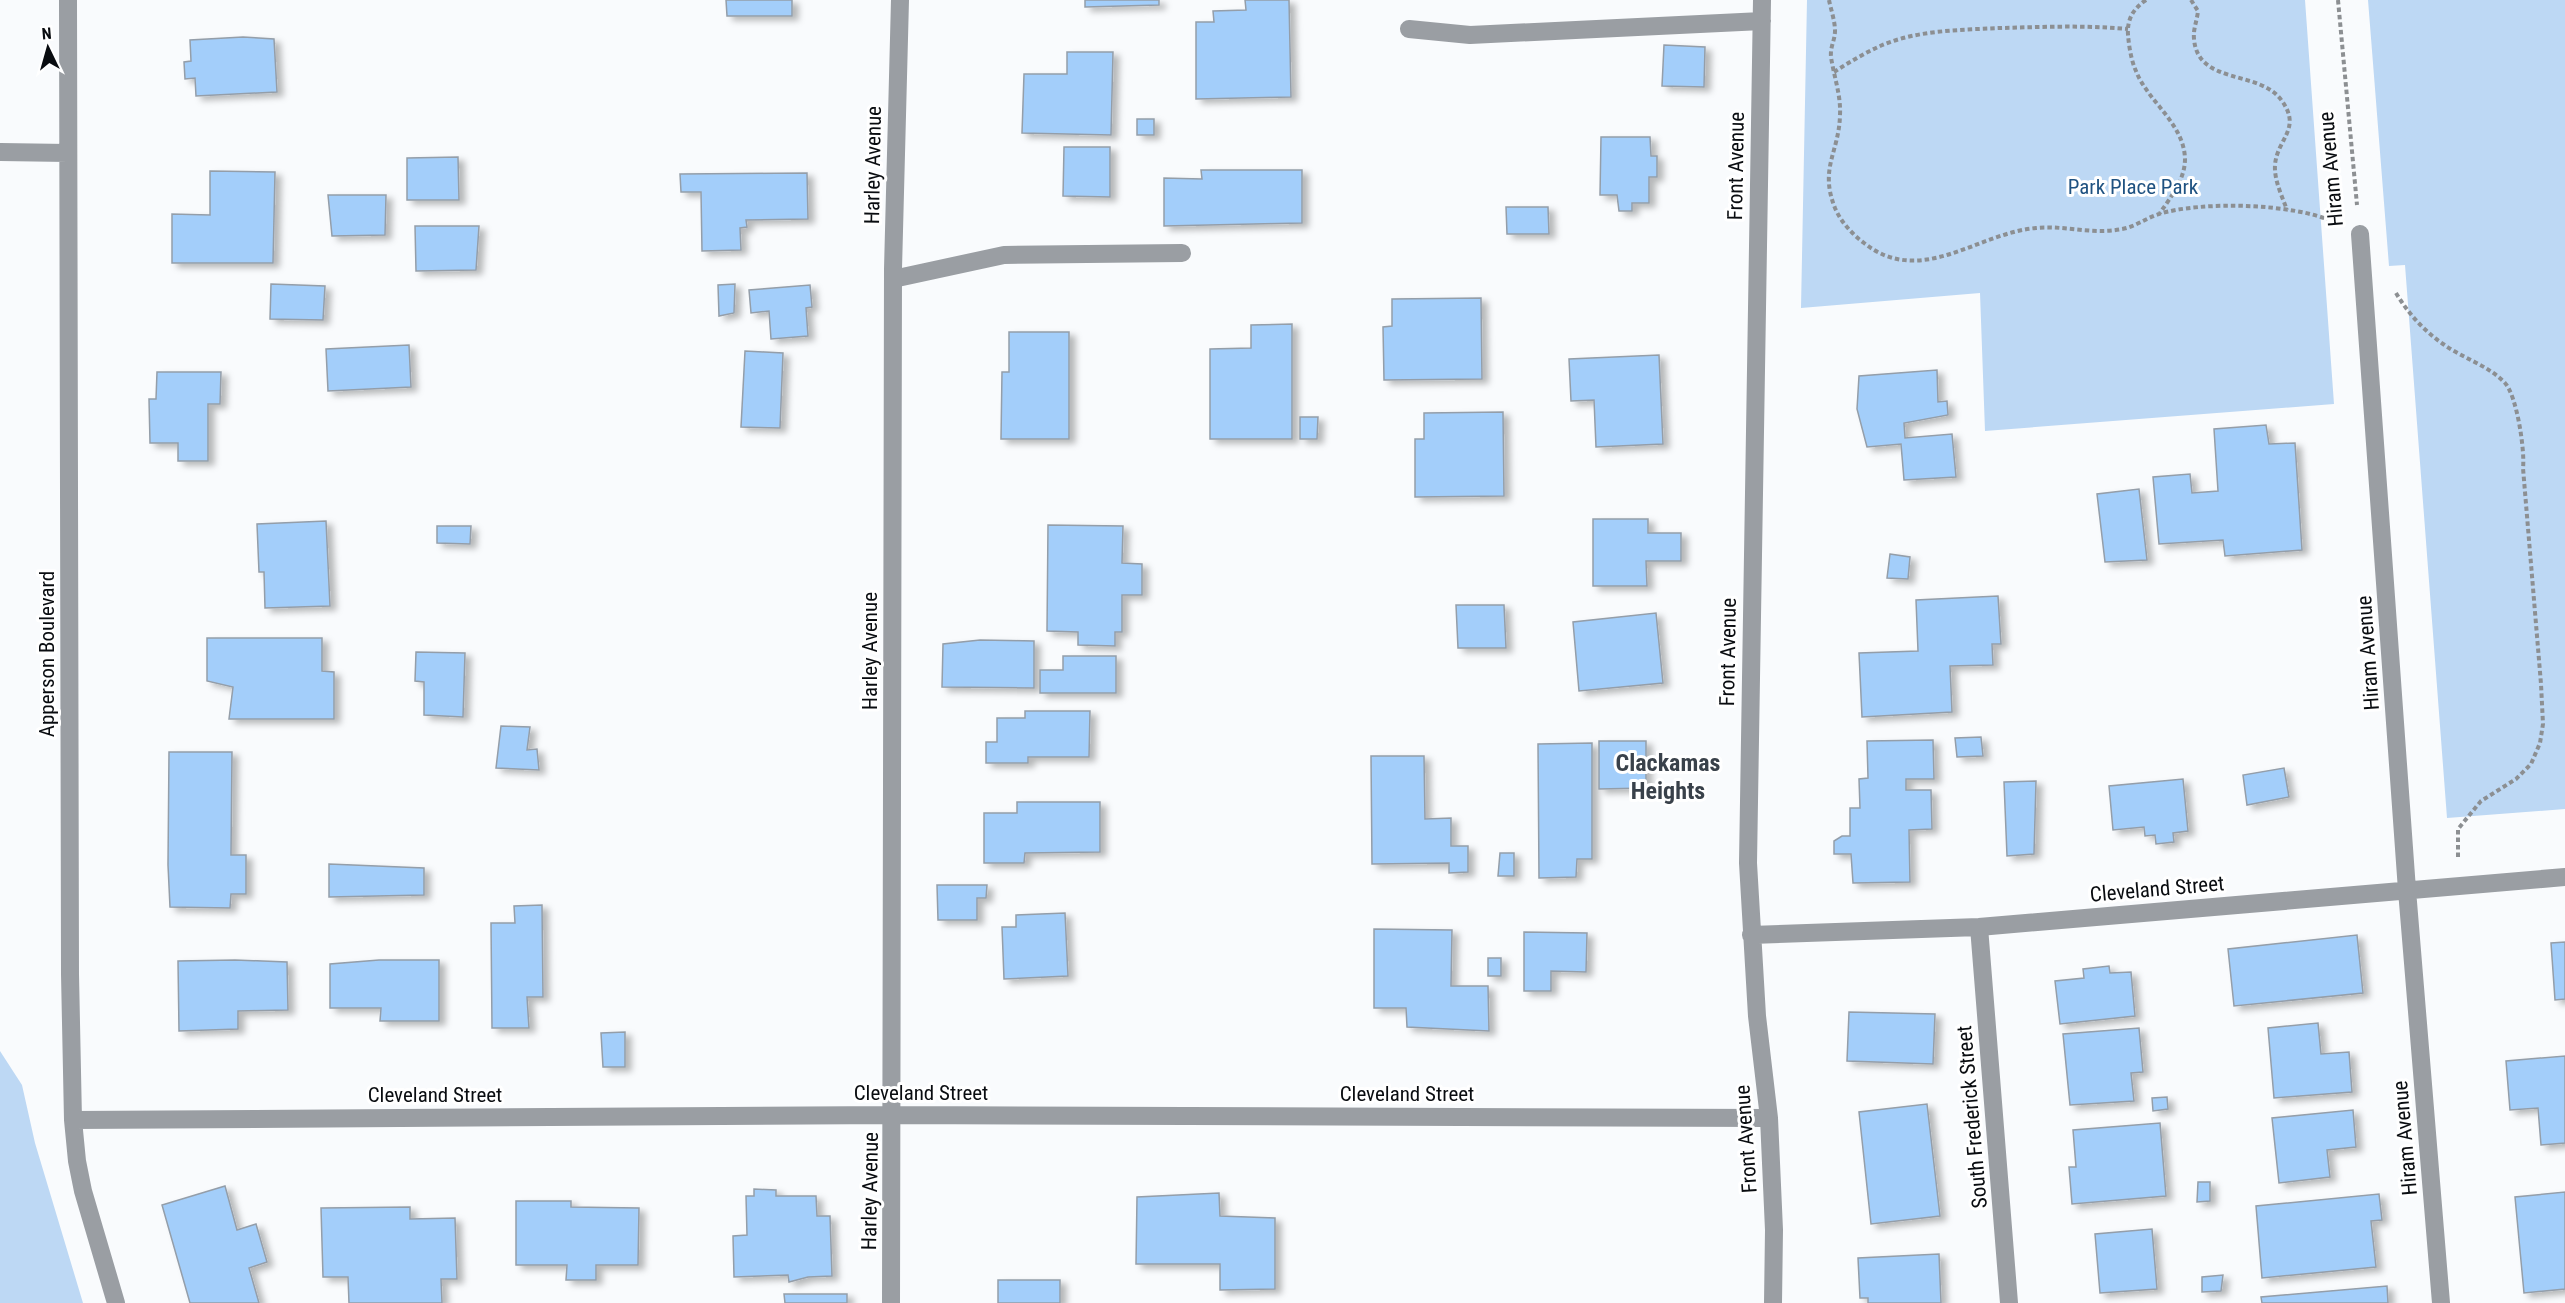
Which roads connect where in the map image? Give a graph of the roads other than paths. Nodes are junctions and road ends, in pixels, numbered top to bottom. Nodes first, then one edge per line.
1 (68, 0) edge
2 (900, 0) edge
3 (1762, 0) edge
4 (1762, 21) junction
5 (1409, 29) dead end
6 (0, 152) edge
7 (68, 153) junction
8 (2360, 234) road end
9 (1182, 253) dead end
10 (892, 279) junction
11 (2565, 877) edge
12 (2407, 890) junction
13 (1979, 927) junction
14 (1751, 935) junction
15 (893, 1115) junction
16 (1769, 1118) junction
17 (73, 1120) junction
18 (116, 1303) edge
19 (891, 1303) edge
20 (1773, 1303) edge
21 (2009, 1303) edge
22 (2441, 1303) edge

1 - 7 street, Apperson Boulevard
2 - 10 street, Harley Avenue
3 - 4 street, Front Avenue
4 - 5 street
4 - 14 street, Front Avenue
6 - 7 street
7 - 17 street, Apperson Boulevard
8 - 12 street, Hiram Avenue
9 - 10 street
10 - 15 street, Harley Avenue
11 - 12 street, Cleveland Street
12 - 13 street, Cleveland Street
12 - 22 street, Hiram Avenue
13 - 14 street, Cleveland Street
13 - 21 street, South Frederick Street
14 - 16 street, Front Avenue
15 - 16 street, Cleveland Street
15 - 17 street, Cleveland Street
15 - 19 street, Harley Avenue
16 - 20 street, Front Avenue
17 - 18 street, Apperson Boulevard

